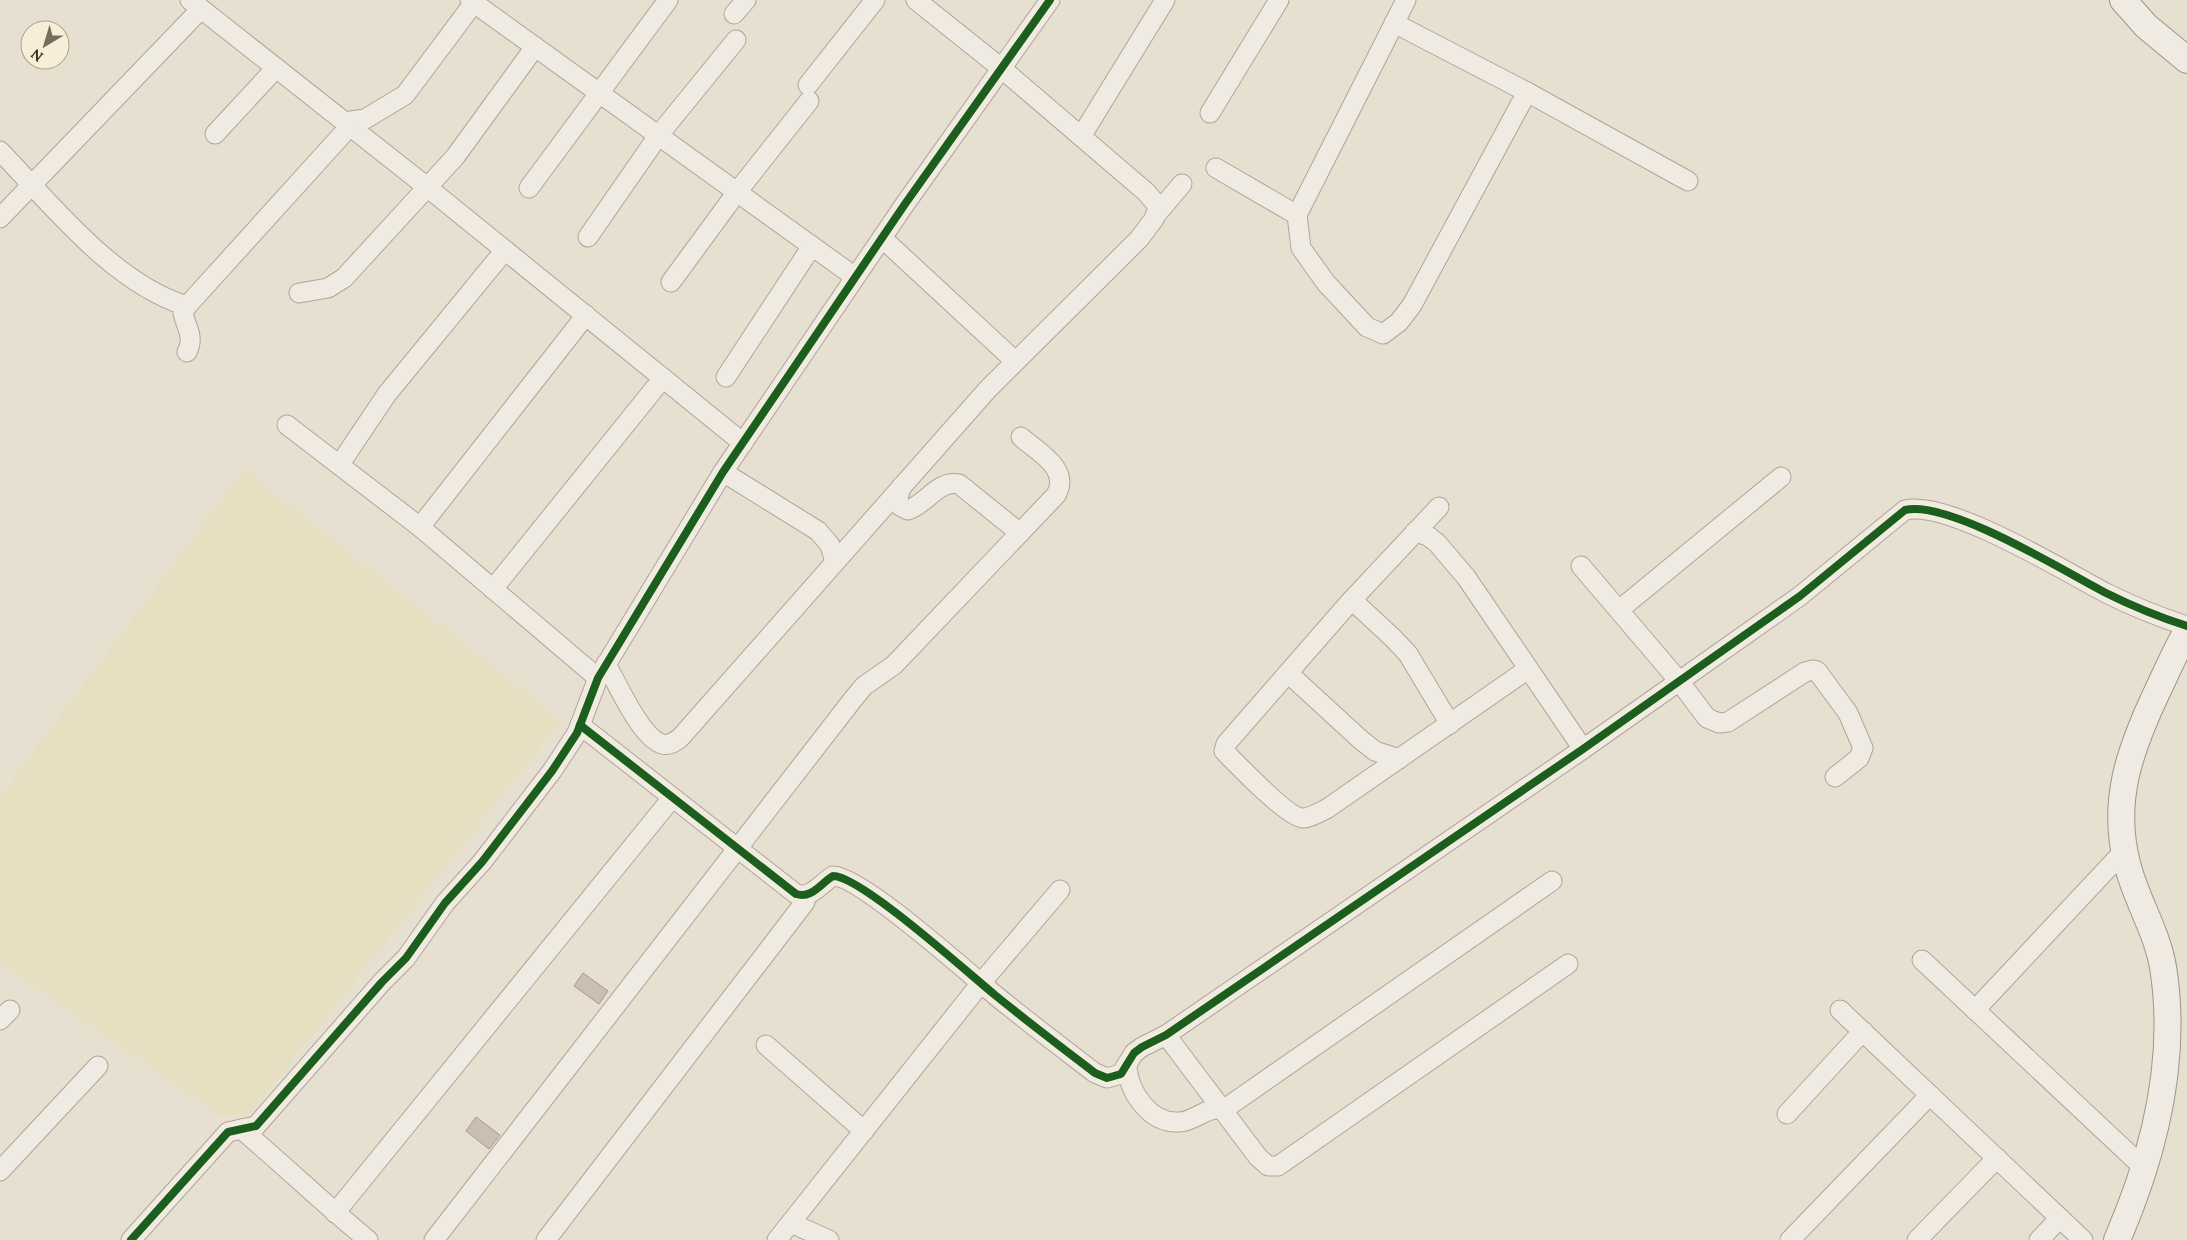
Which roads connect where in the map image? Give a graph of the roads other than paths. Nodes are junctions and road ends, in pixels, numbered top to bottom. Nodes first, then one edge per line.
1 (668, 0) edge
2 (875, 0) edge
3 (916, 0) edge
4 (1050, 0) edge
5 (1166, 0) edge
6 (1279, 0) edge
7 (1406, 0) edge
8 (2123, 0) edge
9 (473, 1) edge
10 (193, 2) edge
11 (1394, 23) junction
12 (736, 40) dead end
13 (535, 47) junction
14 (2187, 60) edge
15 (276, 68) junction
16 (1001, 68) junction
17 (598, 92) junction
18 (1526, 92) junction
19 (1210, 113) dead end
20 (347, 124) junction
21 (215, 134) dead end
22 (658, 136) junction
23 (1082, 136) junction
24 (0, 151) edge
25 (1216, 168) dead end
26 (1688, 181) dead end
27 (1182, 184) dead end
28 (33, 185) junction
29 (427, 187) junction
30 (529, 188) dead end
31 (737, 192) junction
32 (1297, 215) junction
33 (1155, 216) junction
34 (0, 218) edge
35 (588, 237) dead end
36 (882, 238) junction
37 (812, 246) junction
38 (505, 250) junction
39 (855, 277) junction
40 (671, 282) dead end
41 (300, 293) dead end
42 (187, 306) junction
43 (586, 316) junction
44 (187, 352) dead end
45 (1015, 362) junction
46 (726, 377) dead end
47 (663, 378) junction
48 (287, 425) dead end
49 (1021, 437) dead end
50 (743, 443) junction
51 (340, 464) junction
52 (723, 472) junction
53 (1781, 477) dead end
54 (901, 487) junction
55 (1439, 507) dead end
56 (420, 527) junction
57 (1415, 532) junction
58 (1020, 533) junction
59 (835, 562) junction
60 (1581, 566) dead end
61 (493, 589) junction
62 (1352, 600) junction
63 (1619, 610) junction
64 (2187, 626) edge
65 (2187, 631) edge
66 (1528, 669) junction
67 (602, 671) junction
68 (1288, 673) junction
69 (1679, 681) junction
70 (1450, 724) junction
71 (580, 725) junction
72 (1583, 749) junction
73 (1398, 759) junction
74 (1835, 777) dead end
75 (672, 798) junction
76 (738, 850) junction
77 (2124, 851) junction
78 (1552, 881) dead end
79 (1060, 890) dead end
80 (805, 895) junction
81 (1922, 960) dead end
82 (1568, 964) dead end
83 (981, 984) junction
84 (1840, 1010) dead end
85 (1976, 1010) junction
86 (1863, 1031) junction
87 (1166, 1035) junction
88 (766, 1045) dead end
89 (98, 1066) dead end
90 (1127, 1067) junction
91 (1930, 1095) junction
92 (1223, 1110) junction
93 (1787, 1114) dead end
94 (241, 1129) junction
95 (864, 1131) junction
96 (1997, 1158) junction
97 (2144, 1168) junction
98 (0, 1171) edge
99 (335, 1213) junction
100 (2060, 1218) junction
101 (791, 1223) junction
102 (131, 1240) edge
103 (368, 1240) edge
104 (434, 1240) edge
105 (546, 1240) edge
106 (777, 1240) edge
107 (829, 1240) edge
108 (1790, 1240) edge
109 (1917, 1240) edge
110 (2040, 1240) edge
111 (2083, 1240) edge
112 (2117, 1240) edge

1 - 17 street
2 - 31 street
3 - 16 street
4 - 16 street
5 - 23 street
6 - 19 street
7 - 11 street
8 - 14 street
9 - 13 street
9 - 20 street
10 - 15 street
10 - 28 street
11 - 18 street
11 - 32 street
12 - 22 street
13 - 17 street
13 - 29 street
15 - 20 street
15 - 21 street
16 - 23 street
16 - 36 street
17 - 22 street
17 - 30 street
18 - 26 street
18 - 32 street
20 - 29 street
20 - 42 street
22 - 31 street
22 - 35 street
23 - 33 street
24 - 28 street
25 - 32 street
27 - 33 street
28 - 34 street
28 - 42 street
29 - 38 street
29 - 41 street
31 - 37 street
31 - 40 street
33 - 45 street
36 - 39 street
36 - 45 street
37 - 39 street
37 - 46 street
38 - 43 street
38 - 51 street
39 - 50 street
42 - 44 street
43 - 47 street
43 - 56 street
45 - 54 street
47 - 50 street
47 - 61 street
48 - 51 street
49 - 58 street
50 - 52 street
51 - 56 street
52 - 59 street
52 - 67 street
53 - 63 street
54 - 58 street
54 - 59 street
55 - 57 street
56 - 61 street
57 - 62 street
57 - 66 street
58 - 76 street
59 - 67 street
60 - 63 street
61 - 67 street
62 - 68 street
62 - 70 street
63 - 69 street
64 - 69 street
65 - 77 street
66 - 70 street
66 - 72 street
67 - 71 street
68 - 73 street
68 - 73 street
69 - 72 street
69 - 74 street
70 - 73 street
71 - 75 street
71 - 94 street
72 - 87 street
75 - 76 street
75 - 99 street
76 - 80 street
76 - 104 street
77 - 85 street
77 - 97 street
78 - 92 street
79 - 83 street
80 - 83 street
80 - 105 street
81 - 85 street
82 - 92 street
83 - 90 street
83 - 95 street
84 - 86 street
85 - 97 street
86 - 91 street
86 - 93 street
87 - 90 street
87 - 92 street
88 - 95 street
89 - 98 street
90 - 92 street
91 - 96 street
91 - 108 street
94 - 99 street
94 - 102 street
95 - 101 street
96 - 100 street
96 - 109 street
97 - 112 street
99 - 103 street
100 - 110 street
100 - 111 street
101 - 106 street
101 - 107 street

